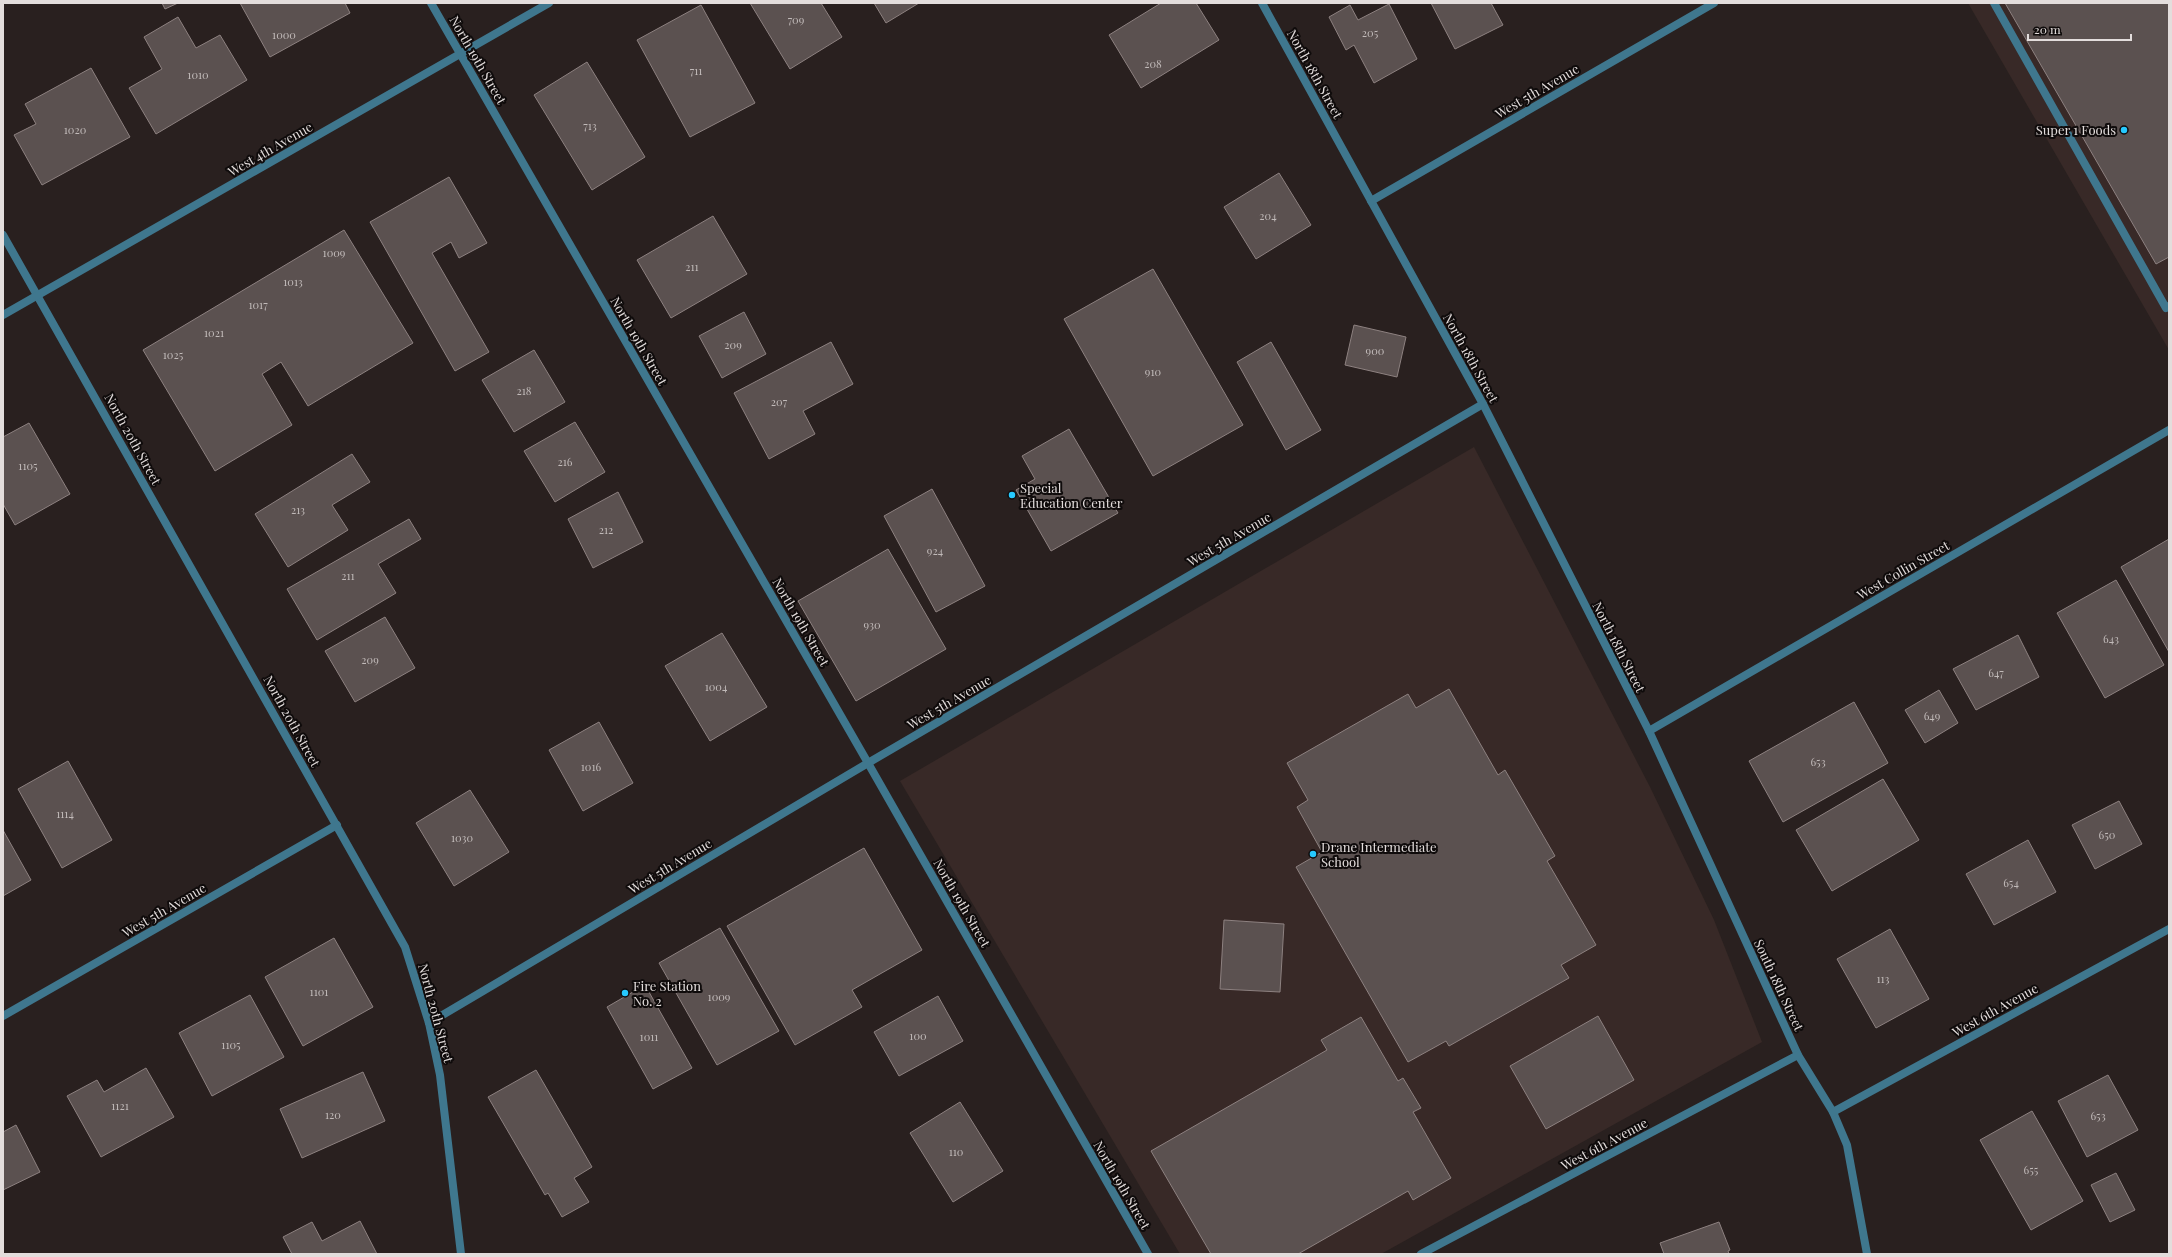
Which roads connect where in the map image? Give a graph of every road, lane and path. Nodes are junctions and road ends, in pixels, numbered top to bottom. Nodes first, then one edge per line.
1 (431, 3) edge
2 (549, 3) edge
3 (1262, 3) edge
4 (1714, 3) edge
5 (1994, 3) edge
6 (461, 55) junction
7 (1371, 201) junction
8 (3, 235) edge
9 (38, 295) junction
10 (2169, 306) edge
11 (3, 316) edge
12 (1483, 404) junction
13 (2169, 430) edge
14 (1649, 731) junction
15 (868, 763) junction
16 (337, 825) junction
17 (2169, 929) edge
18 (3, 1016) edge
19 (429, 1022) junction
20 (1798, 1055) junction
21 (1833, 1112) junction
22 (461, 1254) edge
23 (1148, 1254) edge
24 (1421, 1254) edge
25 (1867, 1254) edge

1 - 6 street, North 19th Street
2 - 6 street, West 4th Avenue
3 - 7 street, North 18th Street
4 - 7 street, West 5th Avenue
5 - 10 street
6 - 9 street, West 4th Avenue
6 - 15 street, North 19th Street
7 - 12 street, North 18th Street
8 - 9 street, North 20th Street
9 - 11 street, West 4th Avenue
9 - 16 street, North 20th Street
12 - 14 street, North 18th Street
12 - 15 street, West 5th Avenue
13 - 14 street, West Collin Street
14 - 20 street, South 18th Street
15 - 19 street, West 5th Avenue
15 - 23 street, North 19th Street
16 - 18 street, West 5th Avenue
16 - 19 street, North 20th Street
17 - 21 street, West 6th Avenue
19 - 22 street, North 20th Street
20 - 21 street, South 18th Street
20 - 24 street, West 6th Avenue
21 - 25 street, South 18th Street

